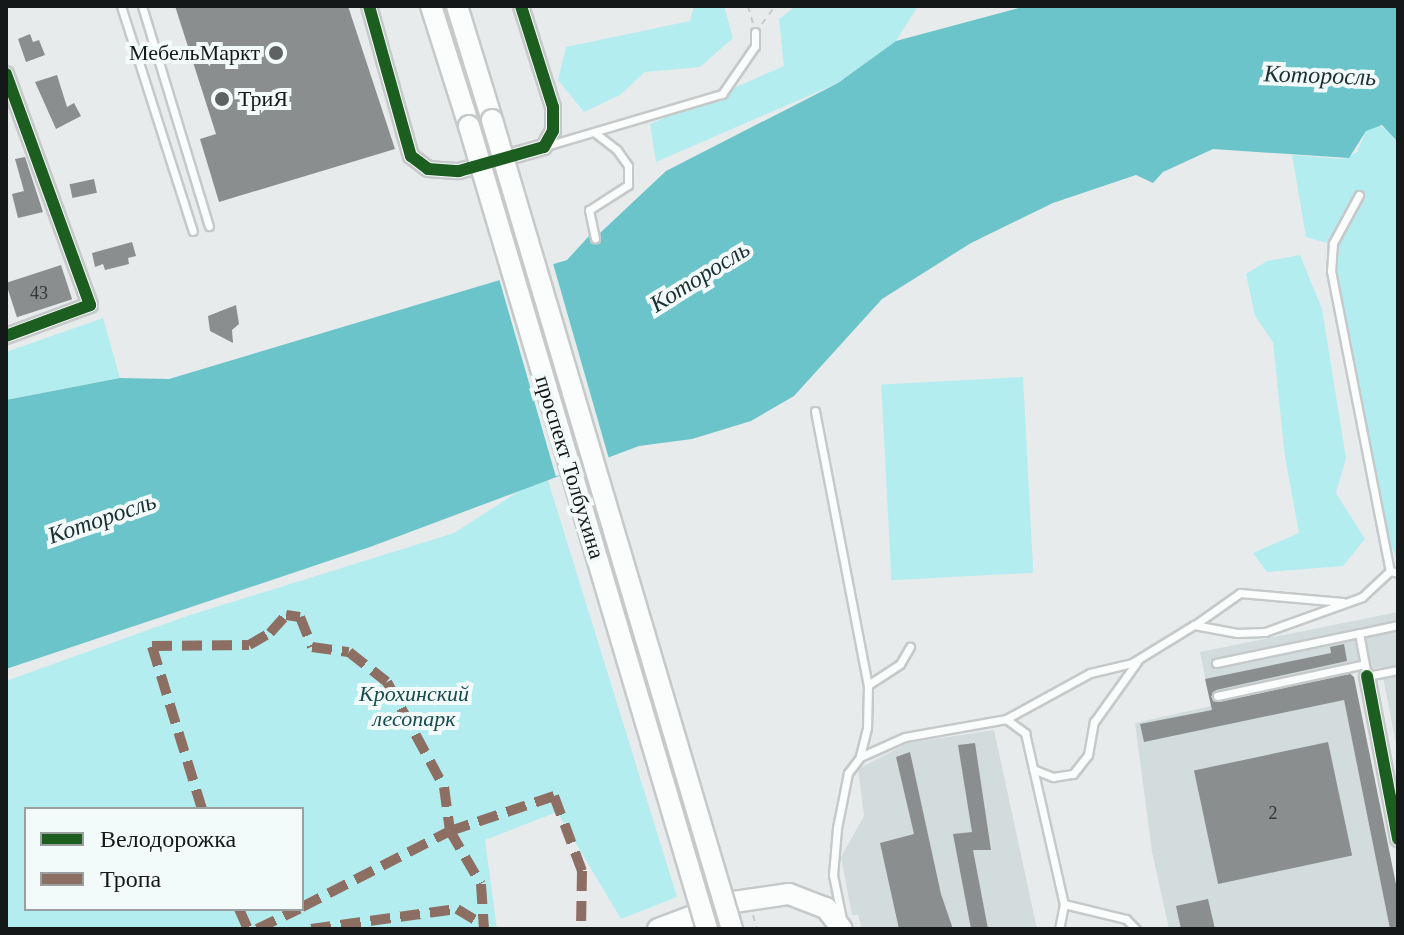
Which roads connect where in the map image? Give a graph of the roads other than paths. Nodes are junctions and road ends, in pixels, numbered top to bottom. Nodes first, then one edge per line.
1 (121, 6) edge
2 (142, 6) edge
3 (369, 6) edge
4 (431, 6) edge
5 (457, 6) edge
6 (521, 6) edge
7 (755, 32) road end
8 (6, 74) edge
9 (594, 132) junction
10 (544, 147) junction
11 (1359, 195) dead end
12 (209, 226) dead end
13 (193, 231) dead end
14 (595, 238) dead end
15 (6, 336) edge
16 (815, 411) dead end
17 (1394, 572) edge
18 (1343, 602) junction
19 (1194, 625) junction
20 (1398, 625) edge
21 (1359, 633) junction
22 (910, 647) dead end
23 (1138, 660) junction
24 (1216, 663) dead end
25 (1366, 670) junction
26 (1398, 670) edge
27 (868, 685) junction
28 (1217, 696) dead end
29 (1006, 719) junction
30 (860, 757) junction
31 (1033, 769) junction
32 (1398, 839) edge
33 (1064, 904) junction
34 (658, 929) edge
35 (707, 929) edge
36 (732, 929) edge
37 (843, 929) edge
38 (1059, 929) edge
39 (1136, 929) edge

1 - 13 lane
2 - 12 lane
3 - 10 street
4 - 35 main road, проспект Толбухина, bridge
5 - 36 main road, проспект Толбухина, bridge
6 - 10 street
7 - 9 lane
8 - 15 street
9 - 10 lane
9 - 14 lane
11 - 17 lane
16 - 27 lane
17 - 18 lane
18 - 19 lane
18 - 19 lane
19 - 23 lane
20 - 21 lane
21 - 24 lane
21 - 25 lane
22 - 27 lane
23 - 29 lane
23 - 31 lane
25 - 26 lane
25 - 28 lane
25 - 32 street
27 - 30 lane
29 - 30 lane
29 - 31 lane
30 - 37 lane
31 - 33 lane
33 - 38 lane
33 - 39 lane
34 - 37 main road

